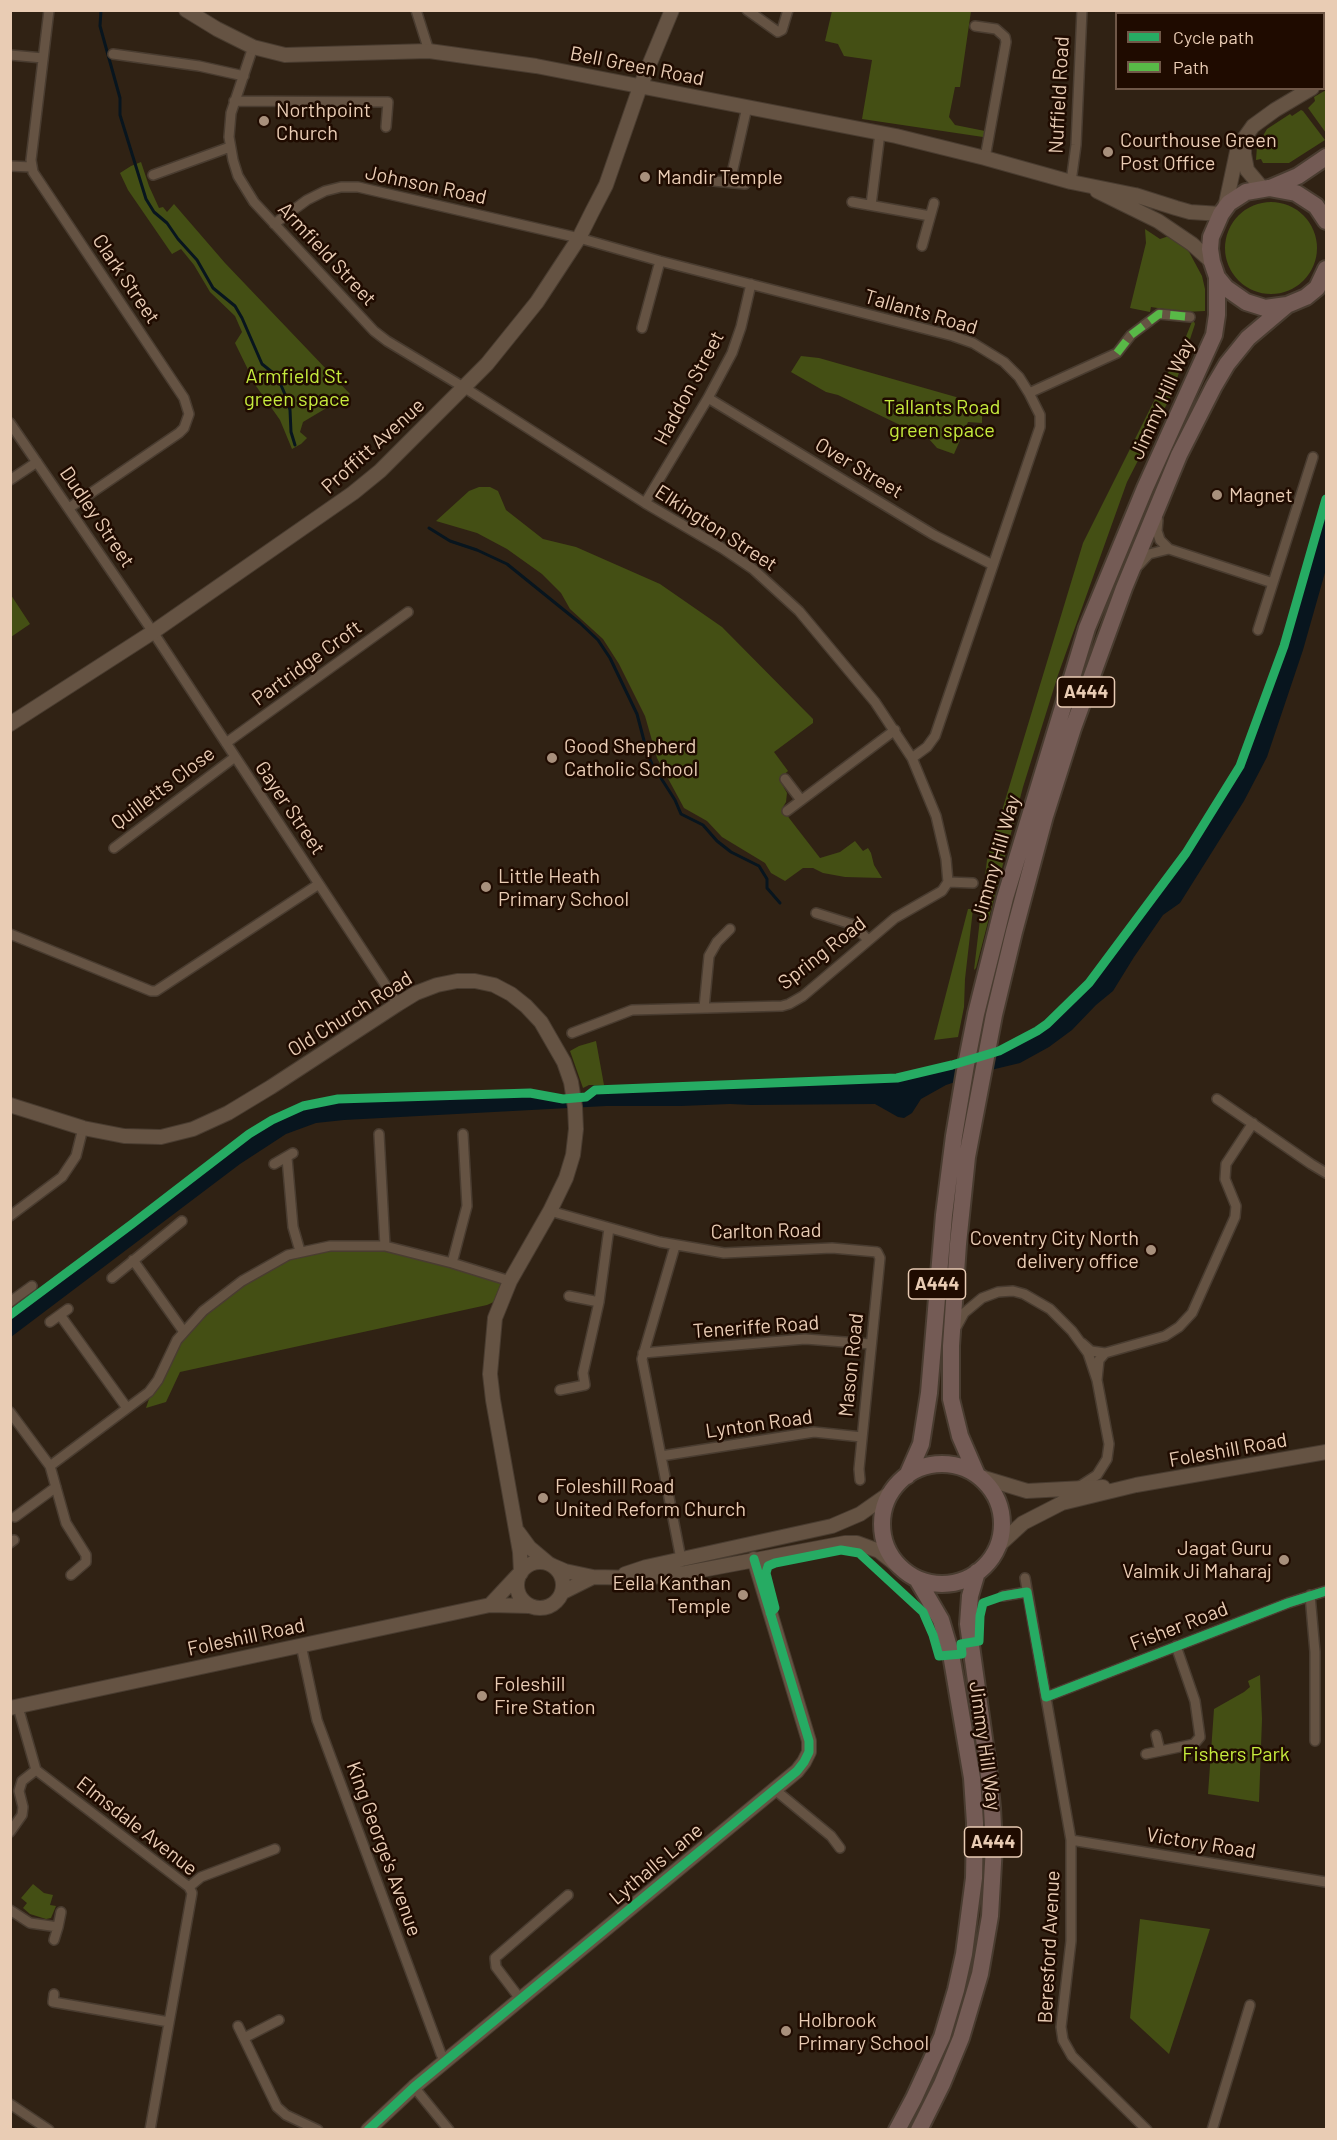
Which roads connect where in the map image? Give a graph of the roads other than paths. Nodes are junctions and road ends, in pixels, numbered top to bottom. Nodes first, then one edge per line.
1 (49, 10) edge
2 (186, 10) edge
3 (416, 10) edge
4 (672, 10) edge
5 (747, 10) edge
6 (788, 10) edge
7 (1082, 10) edge
8 (975, 26) dead end
9 (254, 46) junction
10 (429, 51) junction
11 (113, 54) dead end
12 (10, 55) edge
13 (43, 58) junction
14 (244, 76) junction
15 (640, 87) junction
16 (1309, 90) edge
17 (234, 101) junction
18 (747, 107) junction
19 (386, 127) dead end
20 (880, 133) junction
21 (1244, 139) junction
22 (230, 147) junction
23 (1326, 157) edge
24 (985, 158) junction
25 (10, 166) edge
26 (31, 167) junction
27 (153, 175) dead end
28 (682, 178) dead end
29 (730, 182) junction
30 (1077, 182) junction
31 (746, 184) dead end
32 (1266, 188) junction
33 (852, 202) dead end
34 (934, 203) dead end
35 (871, 205) junction
36 (1223, 211) junction
37 (930, 216) junction
38 (1326, 219) edge
39 (274, 224) junction
40 (579, 238) junction
41 (922, 246) dead end
42 (660, 261) junction
43 (1214, 269) junction
44 (1326, 269) edge
45 (751, 284) junction
46 (1326, 294) edge
47 (1292, 304) junction
48 (1190, 317) dead end
49 (642, 328) dead end
50 (465, 388) junction
51 (1029, 393) junction
52 (708, 398) junction
53 (10, 423) edge
54 (1179, 455) junction
55 (1313, 457) dead end
56 (37, 462) junction
57 (10, 480) edge
58 (645, 503) junction
59 (69, 508) junction
60 (1169, 549) junction
61 (993, 565) junction
62 (1273, 583) junction
63 (1124, 588) junction
64 (408, 612) dead end
65 (1258, 630) dead end
66 (153, 632) junction
67 (10, 724) edge
68 (895, 730) junction
69 (226, 743) junction
70 (234, 757) junction
71 (912, 758) junction
72 (785, 779) dead end
73 (801, 800) junction
74 (787, 811) dead end
75 (114, 848) dead end
76 (948, 882) junction
77 (973, 883) dead end
78 (319, 884) junction
79 (816, 913) dead end
80 (730, 929) dead end
81 (10, 934) edge
82 (868, 940) junction
83 (398, 1004) junction
84 (704, 1008) junction
85 (572, 1033) dead end
86 (1217, 1099) dead end
87 (10, 1105) edge
88 (1253, 1123) junction
89 (83, 1128) junction
90 (379, 1134) dead end
91 (463, 1134) dead end
92 (274, 1164) dead end
93 (1326, 1173) edge
94 (550, 1211) junction
95 (10, 1216) edge
96 (182, 1221) dead end
97 (609, 1228) junction
98 (385, 1246) junction
99 (675, 1246) junction
100 (300, 1251) junction
101 (879, 1254) joint
102 (133, 1260) junction
103 (452, 1263) junction
104 (112, 1278) dead end
105 (510, 1281) junction
106 (32, 1286) dead end
107 (569, 1296) dead end
108 (10, 1302) edge
109 (599, 1302) junction
110 (50, 1322) dead end
111 (184, 1332) junction
112 (1082, 1343) junction
113 (871, 1344) junction
114 (951, 1346) junction
115 (643, 1353) junction
116 (1105, 1353) junction
117 (1097, 1380) junction
118 (560, 1390) dead end
119 (127, 1408) junction
120 (10, 1412) edge
121 (862, 1437) junction
122 (1326, 1452) edge
123 (661, 1456) junction
124 (50, 1466) junction
125 (907, 1476) junction
126 (980, 1476) junction
127 (860, 1480) dead end
128 (1136, 1485) junction
129 (56, 1486) junction
130 (1072, 1489) junction
131 (890, 1493) junction
132 (15, 1517) dead end
133 (515, 1528) junction
134 (998, 1546) junction
135 (681, 1559) junction
136 (754, 1559) junction
137 (550, 1564) junction
138 (900, 1567) junction
139 (977, 1572) junction
140 (520, 1573) junction
141 (71, 1575) dead end
142 (614, 1577) junction
143 (593, 1578) junction
144 (1025, 1578) dead end
145 (917, 1579) junction
146 (1326, 1591) edge
147 (563, 1592) junction
148 (1027, 1592) junction
149 (1310, 1595) junction
150 (1003, 1596) dead end
151 (490, 1605) junction
152 (529, 1606) junction
153 (302, 1645) junction
154 (1176, 1646) junction
155 (1046, 1696) junction
156 (14, 1707) edge
157 (1156, 1735) dead end
158 (1314, 1741) dead end
159 (1160, 1751) junction
160 (1146, 1754) dead end
161 (36, 1770) junction
162 (774, 1789) junction
163 (10, 1832) edge
164 (1071, 1840) junction
165 (840, 1848) dead end
166 (275, 1849) dead end
167 (1326, 1882) edge
168 (189, 1887) junction
169 (568, 1895) dead end
170 (10, 1910) edge
171 (61, 1912) dead end
172 (58, 1927) junction
173 (54, 1940) dead end
174 (521, 2000) junction
175 (53, 2001) dead end
176 (1250, 2005) dead end
177 (279, 2020) dead end
178 (169, 2022) junction
179 (238, 2025) dead end
180 (244, 2038) junction
181 (446, 2062) junction
182 (414, 2087) junction
183 (10, 2104) edge
184 (49, 2130) edge
185 (150, 2130) edge
186 (318, 2130) edge
187 (368, 2130) edge
188 (449, 2130) edge
189 (897, 2130) edge
190 (919, 2130) edge
191 (1147, 2130) edge
192 (1212, 2130) edge

1 - 13 street
2 - 9 main road, Bell Green Road
3 - 10 street
4 - 15 main road, Proffitt Avenue
5 - 6 street
7 - 30 street, Nuffield Road
8 - 24 street
9 - 10 main road, Bell Green Road
9 - 14 street, Armfield Street
10 - 15 main road, Bell Green Road
11 - 14 street
12 - 13 street
13 - 26 street
14 - 17 street, Armfield Street
15 - 18 main road, Bell Green Road
15 - 40 main road, Proffitt Avenue
16 - 21 main road
17 - 19 street
17 - 22 street, Armfield Street
18 - 20 main road, Bell Green Road
18 - 29 street
20 - 24 main road, Bell Green Road
20 - 35 street
21 - 32 main road
21 - 36 main road
22 - 27 street
22 - 39 street, Armfield Street
23 - 32 highway
24 - 30 main road, Bell Green Road
25 - 26 street
26 - 59 street, Clark Street
28 - 29 street
29 - 31 street
30 - 36 main road, Bell Green Road
30 - 43 main road, Bell Green Road
32 - 36 highway
32 - 38 highway
33 - 35 street
34 - 37 street
35 - 37 street
36 - 43 highway, Jimmy Hill Way
37 - 41 street
39 - 40 street, Johnson Road
39 - 50 street, Armfield Street
40 - 42 street, Tallants Road
40 - 50 main road, Proffitt Avenue
42 - 45 street, Tallants Road
42 - 49 street
43 - 47 highway
43 - 125 highway, Jimmy Hill Way / A444
44 - 47 highway, Jimmy Hill Way
45 - 51 street, Tallants Road
45 - 52 street, Haddon Street
46 - 47 main road
47 - 54 highway, Jimmy Hill Way / A444
48 - 51 street
50 - 58 street, Elkington Street
50 - 66 main road, Proffitt Avenue
51 - 61 street, Tallants Road
52 - 58 street, Haddon Street
52 - 61 street, Over Street
53 - 56 street, Dudley Street
54 - 60 street, Jimmy Hill Way
54 - 63 highway, Jimmy Hill Way / A444
55 - 62 street
56 - 57 street
56 - 59 street, Dudley Street
58 - 68 street, Elkington Street
59 - 66 street, Dudley Street
60 - 62 street
60 - 63 street, Jimmy Hill Way
61 - 71 street, Tallants Road
62 - 65 street
63 - 114 highway, Jimmy Hill Way / A444
64 - 69 street, Partridge Croft
66 - 67 main road, Proffitt Avenue
66 - 69 street, Gayer Street
68 - 71 street, Elkington Street
68 - 73 street
69 - 70 street, Gayer Street
70 - 75 street, Quilletts Close
70 - 78 street, Gayer Street
71 - 76 street, Elkington Street
72 - 73 street
73 - 74 street
76 - 77 street
76 - 82 street, Spring Road
78 - 81 street
78 - 83 street, Gayer Street
79 - 82 street
80 - 84 street
82 - 84 street, Spring Road
83 - 89 main road, Old Church Road
83 - 94 main road, Old Church Road
84 - 85 street, Spring Road
86 - 88 street
87 - 89 main road, Old Church Road
88 - 93 street
88 - 116 street
89 - 95 street
90 - 98 street
91 - 103 street
92 - 100 street
94 - 97 street, Carlton Road
94 - 105 main road, Old Church Road
96 - 102 street
97 - 99 street, Carlton Road
97 - 109 street
98 - 100 street
98 - 103 street
99 - 101 street, Carlton Road
99 - 115 street
100 - 111 street
101 - 113 street, Mason Road
102 - 104 street
102 - 111 street
103 - 105 street
105 - 133 main road, Old Church Road
106 - 108 street
107 - 109 street
109 - 118 street
110 - 119 street
111 - 119 street
112 - 114 street
112 - 116 street
112 - 117 street
113 - 115 street, Teneriffe Road
113 - 121 street, Mason Road
114 - 126 highway, Jimmy Hill Way / A444
115 - 123 street
116 - 117 street
117 - 130 street
119 - 124 street
120 - 124 street
121 - 123 street, Lynton Road
121 - 127 street, Mason Road
122 - 128 main road, Foleshill Road
123 - 135 street
124 - 129 street
125 - 126 highway
125 - 131 highway
126 - 130 main road, Foleshill Road
126 - 134 highway
128 - 130 main road, Foleshill Road
128 - 134 main road, Foleshill Road
129 - 132 street
129 - 141 street
131 - 135 main road
131 - 138 highway
133 - 137 main road, Old Church Road
133 - 140 main road, Old Church Road
134 - 139 highway
135 - 142 main road
136 - 138 main road
136 - 142 main road
136 - 162 main road, Lythalls Lane
137 - 140 main road
137 - 143 main road
137 - 147 main road
138 - 145 highway
139 - 145 highway
139 - 190 highway, Jimmy Hill Way / A444
140 - 151 main road
140 - 152 main road
142 - 143 main road
143 - 147 main road
144 - 148 street, Beresford Avenue
145 - 189 highway, Jimmy Hill Way / A444
146 - 149 street, Fisher Road
147 - 152 main road
148 - 150 street
148 - 155 street, Beresford Avenue
149 - 154 street, Fisher Road
149 - 158 street
151 - 152 main road, Foleshill Road
151 - 153 main road, Foleshill Road
153 - 156 main road, Foleshill Road
153 - 181 street, King George's Avenue
154 - 155 street, Fisher Road
154 - 159 street
155 - 164 street, Beresford Avenue
156 - 161 street
157 - 159 street
159 - 160 street
161 - 163 street
161 - 168 street, Elmsdale Avenue
162 - 165 street
162 - 174 main road, Lythalls Lane
164 - 167 street, Victory Road
164 - 191 street, Beresford Avenue
166 - 168 street
168 - 178 street, Elmsdale Avenue
169 - 174 street
170 - 172 street
171 - 172 street
172 - 173 street
174 - 181 main road, Lythalls Lane
175 - 178 street
176 - 192 street
177 - 180 street
178 - 185 street, Elmsdale Avenue
179 - 180 street
180 - 186 street
181 - 182 main road, Lythalls Lane
182 - 187 main road, Lythalls Lane
182 - 188 street
183 - 184 street

